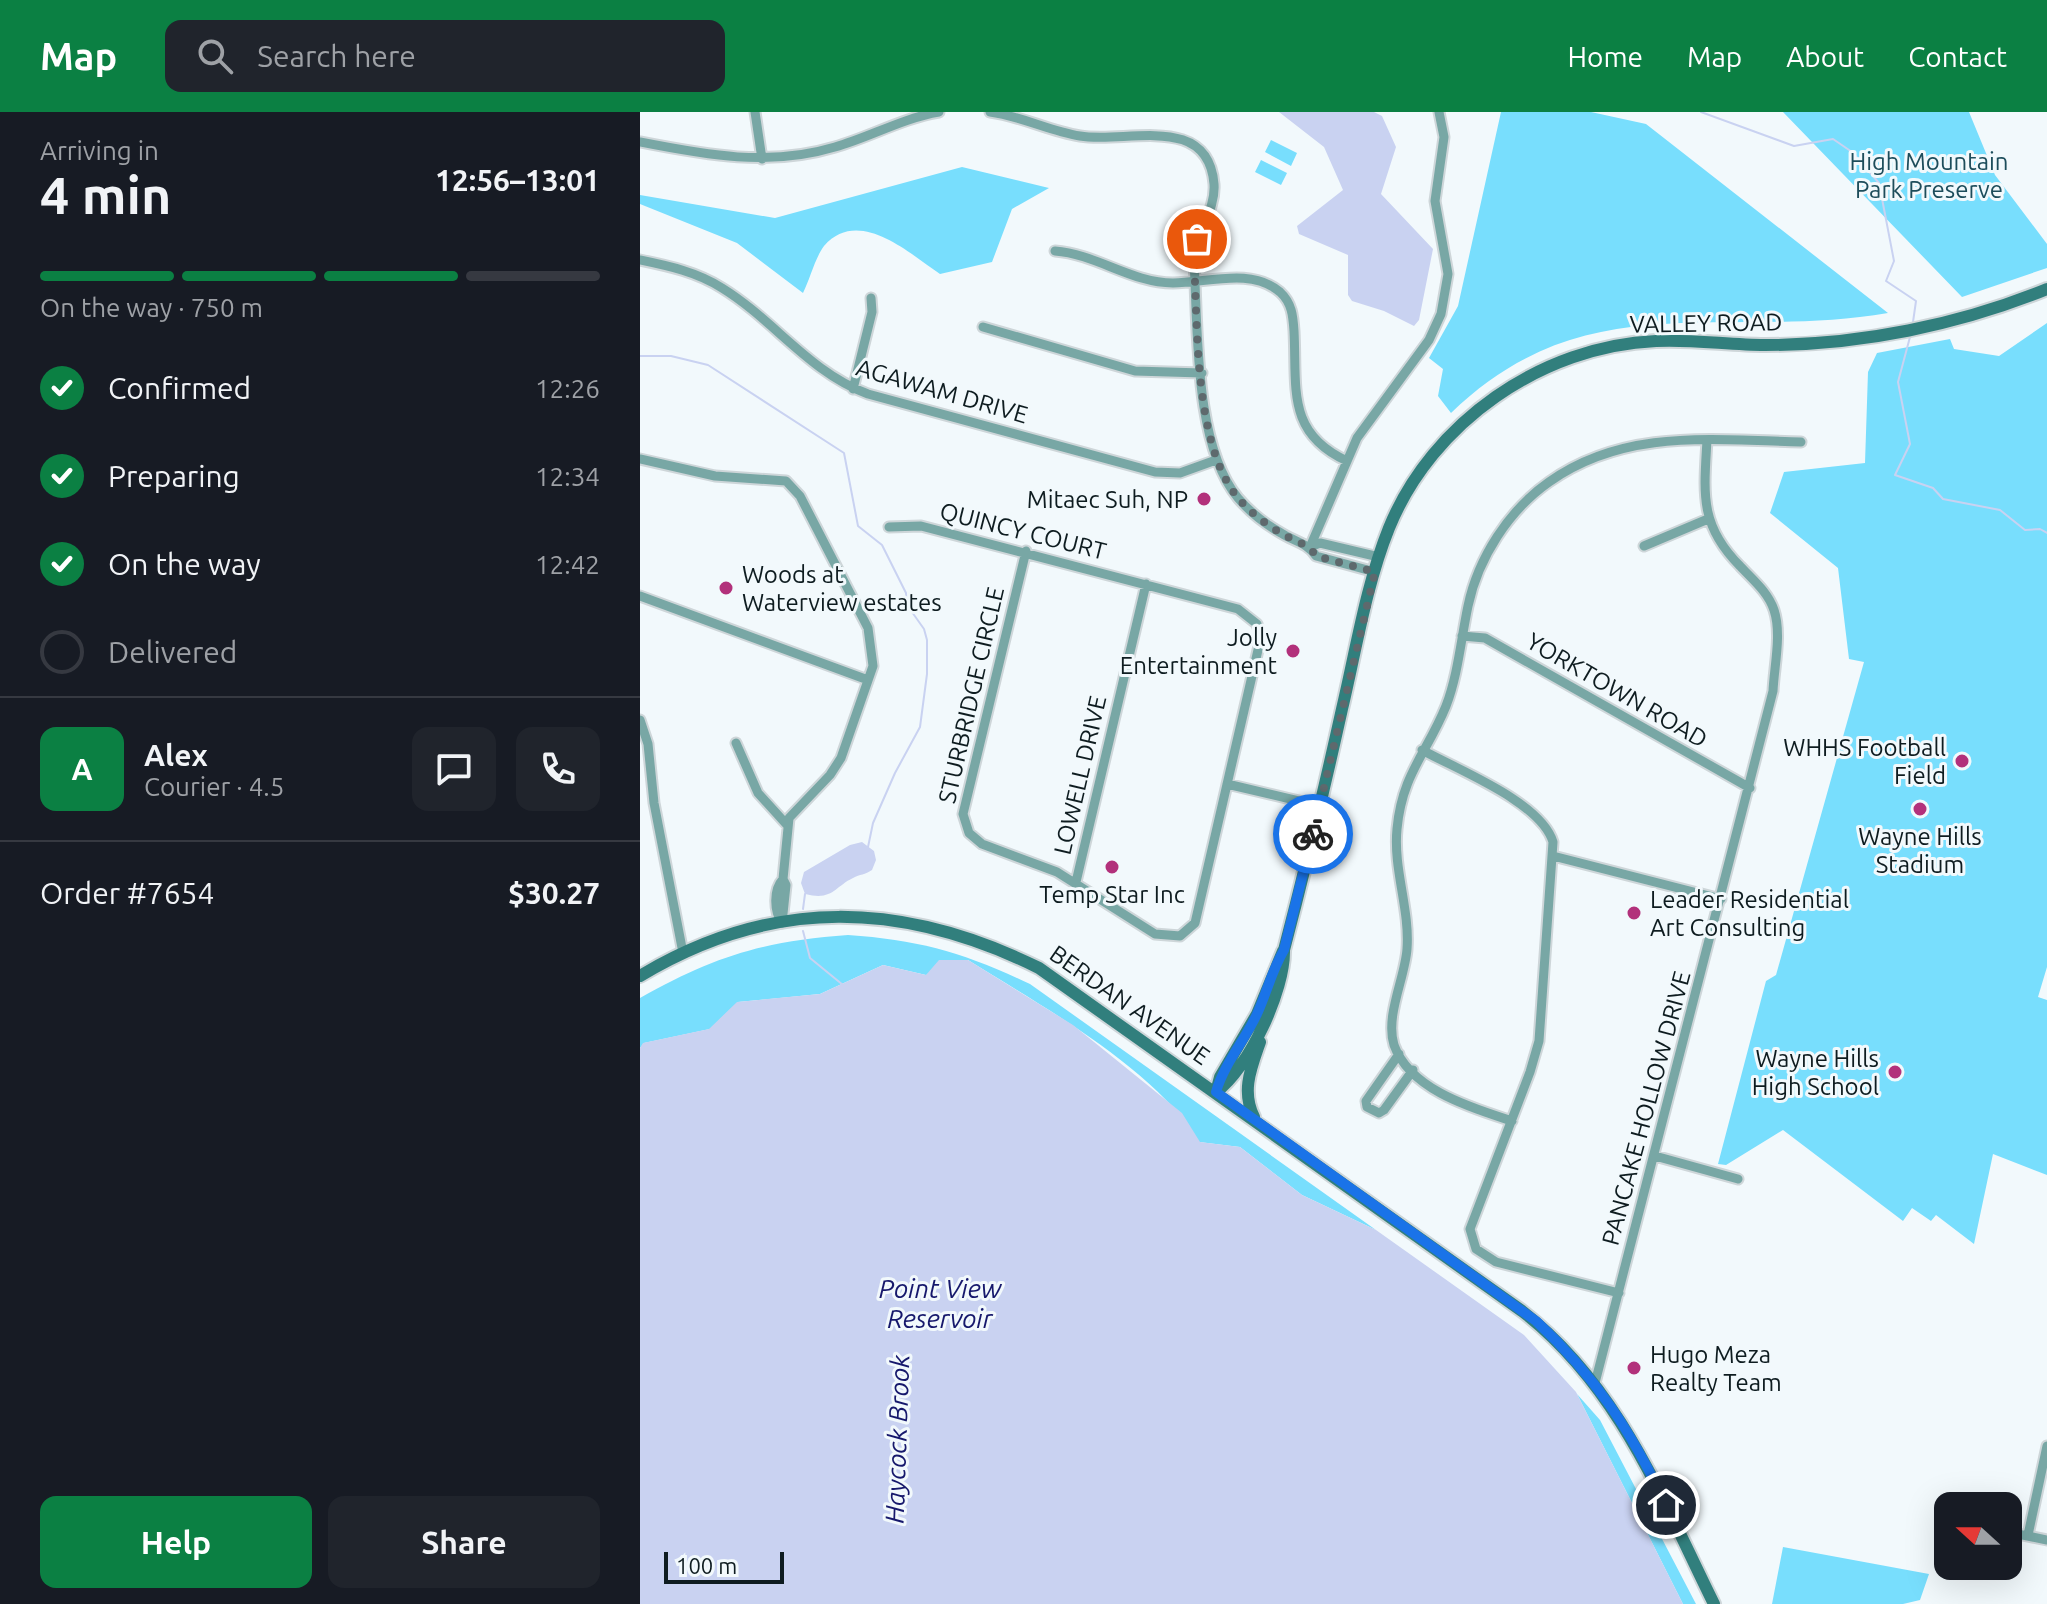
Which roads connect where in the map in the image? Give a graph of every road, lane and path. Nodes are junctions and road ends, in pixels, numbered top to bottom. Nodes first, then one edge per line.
1 (755, 112) edge
2 (939, 112) edge
3 (990, 112) edge
4 (1439, 112) edge
5 (640, 142) edge
6 (762, 159) junction
7 (1055, 251) dead end
8 (640, 260) edge
9 (1195, 280) junction
10 (2047, 289) edge
11 (871, 298) dead end
12 (983, 327) dead end
13 (1202, 373) junction
14 (853, 389) junction
15 (1707, 440) junction
16 (1801, 442) dead end
17 (640, 459) edge
18 (1216, 460) junction
19 (1347, 461) junction
20 (1708, 519) junction
21 (889, 527) dead end
22 (1644, 546) dead end
23 (1310, 547) junction
24 (1026, 551) junction
25 (1379, 557) junction
26 (1375, 572) junction
27 (1146, 584) junction
28 (640, 596) edge
29 (1462, 636) junction
30 (868, 680) junction
31 (640, 720) edge
32 (736, 743) dead end
33 (1422, 750) junction
34 (1227, 784) junction
35 (1750, 788) junction
36 (1320, 806) junction
37 (788, 826) junction
38 (1553, 856) junction
39 (1076, 882) junction
40 (1721, 899) junction
41 (782, 923) junction
42 (1284, 950) junction
43 (683, 953) junction
44 (640, 976) edge
45 (1271, 1006) junction
46 (1399, 1054) junction
47 (1413, 1070) junction
48 (1216, 1092) junction
49 (1255, 1120) junction
50 (1512, 1121) junction
51 (1655, 1156) junction
52 (1738, 1179) dead end
53 (1619, 1293) junction
54 (1595, 1383) junction
55 (2047, 1446) edge
56 (2022, 1534) edge
57 (2028, 1535) junction
58 (2047, 1540) edge
59 (1714, 1604) edge

1 - 6 street
2 - 6 street
3 - 9 street
4 - 19 street
5 - 6 street
7 - 9 street
8 - 14 street, AGAWAM DRIVE
9 - 13 street
9 - 19 street
10 - 25 main road, VALLEY ROAD
11 - 14 street
12 - 13 street
13 - 18 street
14 - 18 street, AGAWAM DRIVE
15 - 16 street
15 - 20 street, PANCAKE HOLLOW DRIVE
15 - 29 street
17 - 30 street
18 - 23 street
19 - 23 street
20 - 22 street
20 - 35 street, PANCAKE HOLLOW DRIVE
21 - 24 street, QUINCY COURT
23 - 25 street
23 - 26 street
24 - 27 street, QUINCY COURT
24 - 39 street, STURBRIDGE CIRCLE
25 - 26 main road, VALLEY ROAD
26 - 36 main road, VALLEY ROAD
27 - 34 street, STURBRIDGE CIRCLE
27 - 39 street, LOWELL DRIVE
28 - 30 street
29 - 33 street
29 - 35 street, YORKTOWN ROAD
30 - 37 street
31 - 43 street
32 - 37 street
33 - 38 street
33 - 46 street
34 - 36 street
34 - 39 street, STURBRIDGE CIRCLE
35 - 40 street, PANCAKE HOLLOW DRIVE
36 - 42 main road, VALLEY ROAD
37 - 41 street
38 - 40 street
38 - 50 street
40 - 51 street, PANCAKE HOLLOW DRIVE
41 - 43 main road, BERDAN AVENUE
41 - 48 main road, BERDAN AVENUE
42 - 45 main road, VALLEY ROAD
42 - 48 main road, VALLEY ROAD
43 - 44 main road, BERDAN AVENUE
45 - 48 main road, VALLEY ROAD
45 - 49 main road
46 - 47 street
46 - 47 street
47 - 50 street
48 - 49 main road, BERDAN AVENUE
49 - 54 main road, BERDAN AVENUE
50 - 53 street
51 - 52 street
51 - 53 street, PANCAKE HOLLOW DRIVE
53 - 54 street, PANCAKE HOLLOW DRIVE
54 - 59 main road, BERDAN AVENUE
55 - 57 street
56 - 57 street
57 - 58 street

